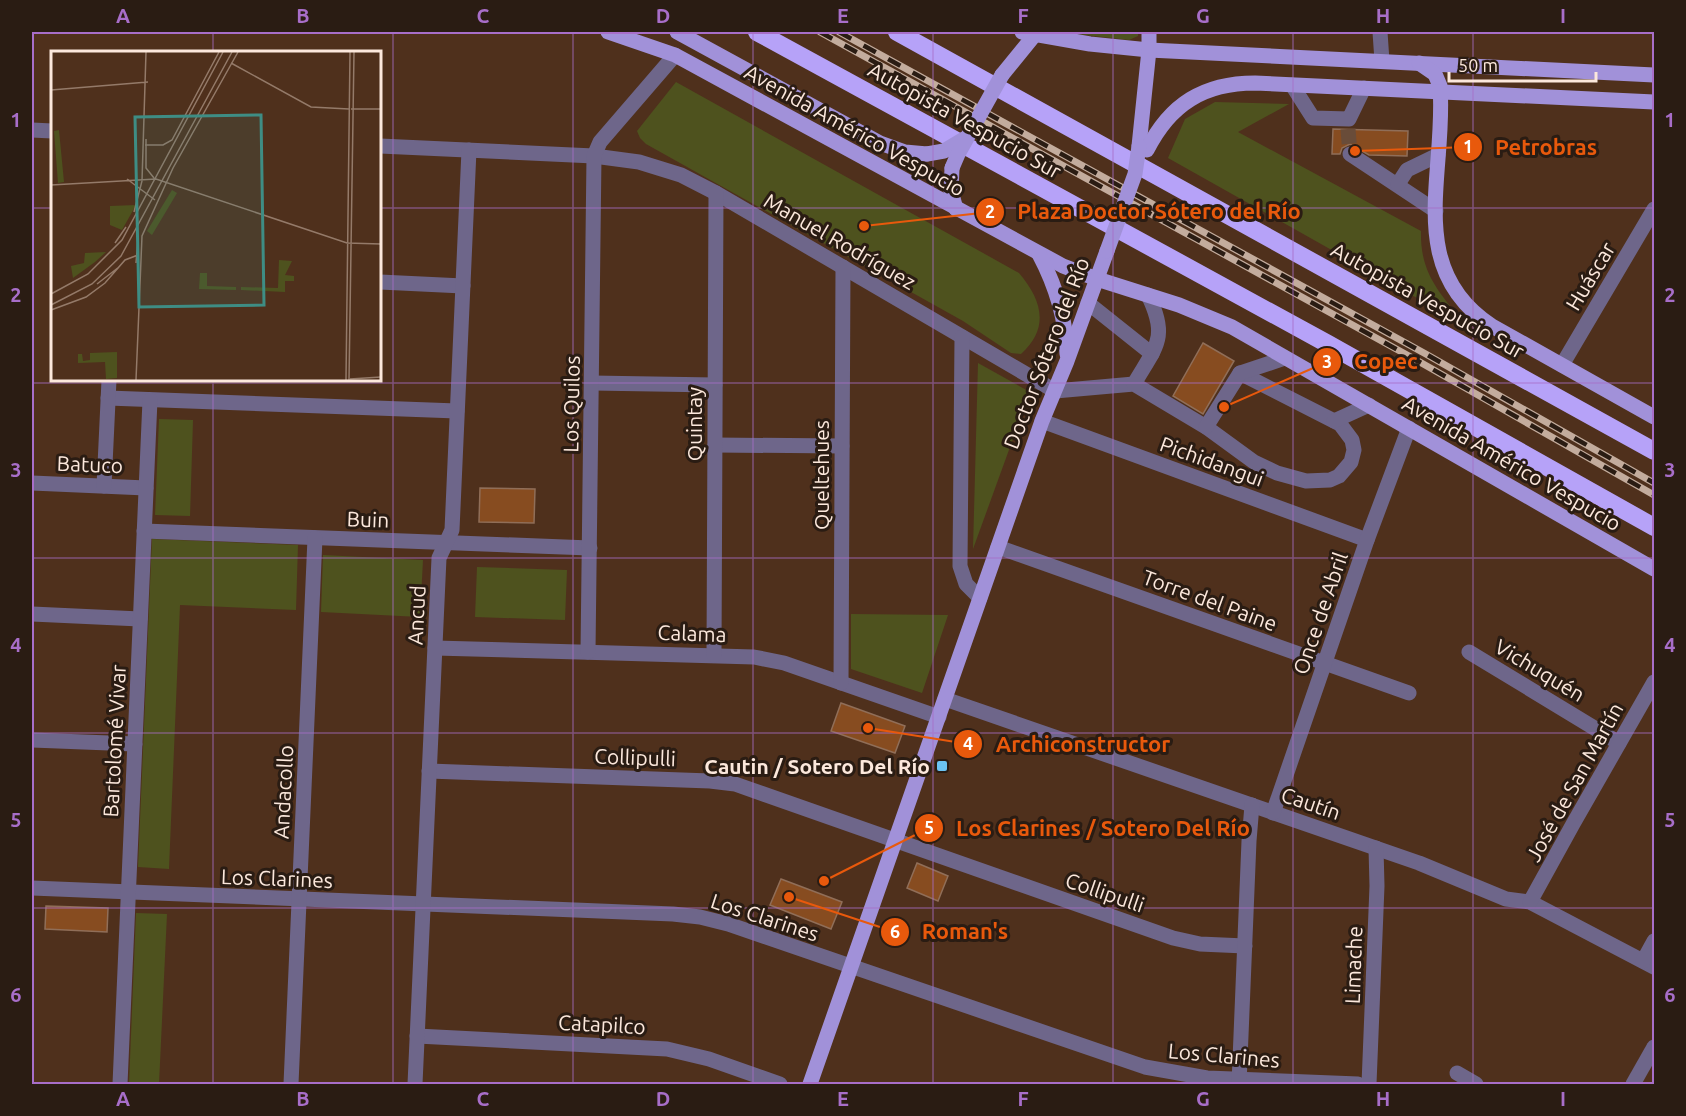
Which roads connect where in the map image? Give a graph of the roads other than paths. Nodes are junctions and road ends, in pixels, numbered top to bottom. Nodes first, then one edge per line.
1 (608, 32) edge
2 (677, 32) edge
3 (757, 32) edge
4 (897, 32) edge
5 (1031, 32) edge
6 (1149, 32) edge
7 (1380, 32) edge
8 (1149, 50) junction
9 (675, 55) junction
10 (1382, 61) junction
11 (1419, 63) junction
12 (1654, 75) edge
13 (1292, 85) junction
14 (1364, 88) junction
15 (1440, 92) junction
16 (1654, 102) edge
17 (32, 130) edge
18 (51, 131) edge
19 (967, 138) junction
20 (381, 146) edge
21 (1143, 148) junction
22 (469, 150) junction
23 (1350, 154) dead end
24 (1438, 155) junction
25 (594, 156) junction
26 (1398, 184) junction
27 (716, 194) junction
28 (956, 209) junction
29 (1654, 209) edge
30 (1436, 211) junction
31 (1039, 254) junction
32 (843, 267) junction
33 (1097, 279) junction
34 (381, 282) edge
35 (463, 286) junction
36 (1148, 295) junction
37 (1088, 303) junction
38 (962, 337) junction
39 (1152, 354) junction
40 (1285, 358) junction
41 (1067, 361) junction
42 (1562, 365) junction
43 (1240, 374) junction
44 (109, 381) edge
45 (592, 382) junction
46 (1134, 384) junction
47 (715, 385) junction
48 (1055, 391) junction
49 (108, 398) junction
50 (150, 400) junction
51 (1369, 405) junction
52 (457, 411) junction
53 (1654, 417) edge
54 (1042, 421) junction
55 (1334, 421) junction
56 (1206, 427) junction
57 (1410, 428) junction
58 (715, 445) junction
59 (842, 446) junction
60 (1654, 451) edge
61 (32, 483) edge
62 (105, 486) junction
63 (146, 488) junction
64 (1654, 527) edge
65 (144, 531) junction
66 (315, 538) junction
67 (1367, 540) junction
68 (446, 544) junction
69 (998, 547) junction
70 (590, 548) junction
71 (1654, 568) edge
72 (980, 598) junction
73 (32, 614) edge
74 (140, 619) junction
75 (435, 648) junction
76 (588, 652) junction
77 (1469, 652) dead end
78 (714, 655) junction
79 (1325, 663) junction
80 (1654, 682) edge
81 (841, 683) junction
82 (1409, 693) dead end
83 (945, 699) junction
84 (939, 717) junction
85 (32, 740) edge
86 (1619, 743) junction
87 (135, 744) junction
88 (429, 771) junction
89 (1252, 805) junction
90 (1274, 813) junction
91 (896, 840) junction
92 (1376, 848) junction
93 (32, 888) edge
94 (128, 893) junction
95 (299, 900) junction
96 (1530, 903) junction
97 (422, 905) junction
98 (1654, 941) edge
99 (1245, 946) junction
100 (1649, 964) edge
101 (851, 968) junction
102 (417, 1036) junction
103 (1654, 1047) edge
104 (1457, 1073) dead end
105 (1240, 1082) edge
106 (120, 1084) edge
107 (291, 1084) edge
108 (415, 1084) edge
109 (780, 1084) edge
110 (810, 1084) edge
111 (1358, 1084) edge
112 (1370, 1084) edge
113 (1476, 1084) edge
114 (1633, 1084) edge

1 - 9 main road, Avenida Américo Vespucio
2 - 19 main road, bridge
3 - 64 highway, Autopista Vespucio Sur
4 - 60 highway, Autopista Vespucio Sur
5 - 8 main road
5 - 19 main road, bridge
6 - 8 main road
7 - 10 street
8 - 10 main road
8 - 21 main road
9 - 25 street
9 - 28 main road, Avenida Américo Vespucio
10 - 11 main road
11 - 12 main road
11 - 15 main road
13 - 14 main road, Doctor Sótero del Río
13 - 14 street
13 - 21 main road, Doctor Sótero del Río
14 - 15 main road, Doctor Sótero del Río
15 - 16 main road, Doctor Sótero del Río
15 - 24 main road
17 - 18 street
19 - 28 main road, bridge
20 - 22 street, Manuel Rodríguez
21 - 33 main road, Doctor Sótero del Río, bridge
22 - 25 street, Manuel Rodríguez
22 - 35 street, Ancud
23 - 26 street
24 - 26 street
24 - 30 main road
25 - 27 street, Manuel Rodríguez
25 - 45 street, Los Quilos
26 - 30 street
27 - 32 street, Manuel Rodríguez
27 - 47 street, Quintay
28 - 31 main road, Avenida Américo Vespucio
29 - 42 street, Huáscar
30 - 42 main road
31 - 33 main road, Avenida Américo Vespucio
31 - 41 main road
32 - 38 street, Manuel Rodríguez
32 - 59 street, Queltehues
33 - 36 main road, Avenida Américo Vespucio
33 - 37 main road, Doctor Sótero del Río
34 - 35 street
35 - 52 street, Ancud
36 - 39 street
36 - 40 main road, Avenida Américo Vespucio
37 - 39 street
37 - 41 main road, Doctor Sótero del Río
38 - 48 street, Manuel Rodríguez
38 - 72 street
39 - 46 street
40 - 43 street
40 - 51 main road, Avenida Américo Vespucio
41 - 48 main road, Doctor Sótero del Río
42 - 53 main road
43 - 55 street
43 - 56 street
44 - 49 street
45 - 47 street
45 - 70 street, Los Quilos
46 - 48 street
46 - 56 street
47 - 58 street, Quintay
48 - 54 main road, Doctor Sótero del Río
49 - 50 street
49 - 62 street
50 - 52 street
50 - 63 street, Bartolomé Vivar
51 - 55 street
51 - 57 main road, Avenida Américo Vespucio
52 - 68 street, Ancud
54 - 67 street, Pichidangui
54 - 69 main road, Doctor Sótero del Río
55 - 56 street
57 - 67 street, Once de Abril
57 - 71 main road, Avenida Américo Vespucio
58 - 59 street
58 - 78 street, Quintay
59 - 81 street, Queltehues
61 - 62 street, Batuco
62 - 63 street, Batuco
63 - 65 street, Bartolomé Vivar
65 - 66 street, Buin
65 - 74 street, Bartolomé Vivar
66 - 68 street, Buin
66 - 95 street, Andacollo
67 - 79 street, Once de Abril
68 - 70 street, Buin
68 - 75 street, Ancud
69 - 72 main road, Doctor Sótero del Río
69 - 79 street, Torre del Paine
70 - 76 street, Los Quilos
72 - 83 main road, Doctor Sótero del Río
73 - 74 street
74 - 87 street, Bartolomé Vivar
75 - 76 street, Calama
75 - 88 street, Ancud
76 - 78 street, Calama
77 - 86 street, Vichuquén
78 - 81 street, Calama
79 - 82 street, Torre del Paine
79 - 90 street, Once de Abril
80 - 86 street, José de San Martín
81 - 84 street, Calama
83 - 84 main road, Doctor Sótero del Río
83 - 89 street, Cautín
84 - 91 main road, Doctor Sótero del Río
85 - 87 street
86 - 96 street, José de San Martín
87 - 94 street, Bartolomé Vivar
88 - 91 street, Collipulli
88 - 97 street, Ancud
89 - 90 street, Cautín
89 - 99 street
90 - 92 street, Cautín
91 - 99 street, Collipulli
91 - 101 main road, Doctor Sótero del Río
92 - 96 street, Cautín
92 - 112 street, Limache
93 - 94 street, Los Clarines
94 - 95 street, Los Clarines
94 - 106 street, Bartolomé Vivar
95 - 97 street, Los Clarines
95 - 107 street, Andacollo
96 - 100 street, Cautín
97 - 101 street, Los Clarines
97 - 102 street, Ancud
98 - 100 street
99 - 105 street
101 - 105 street, Los Clarines
101 - 110 main road, Doctor Sótero del Río
102 - 108 street, Ancud
102 - 109 street, Catapilco
103 - 114 street
104 - 113 street
105 - 111 street, Los Clarines

